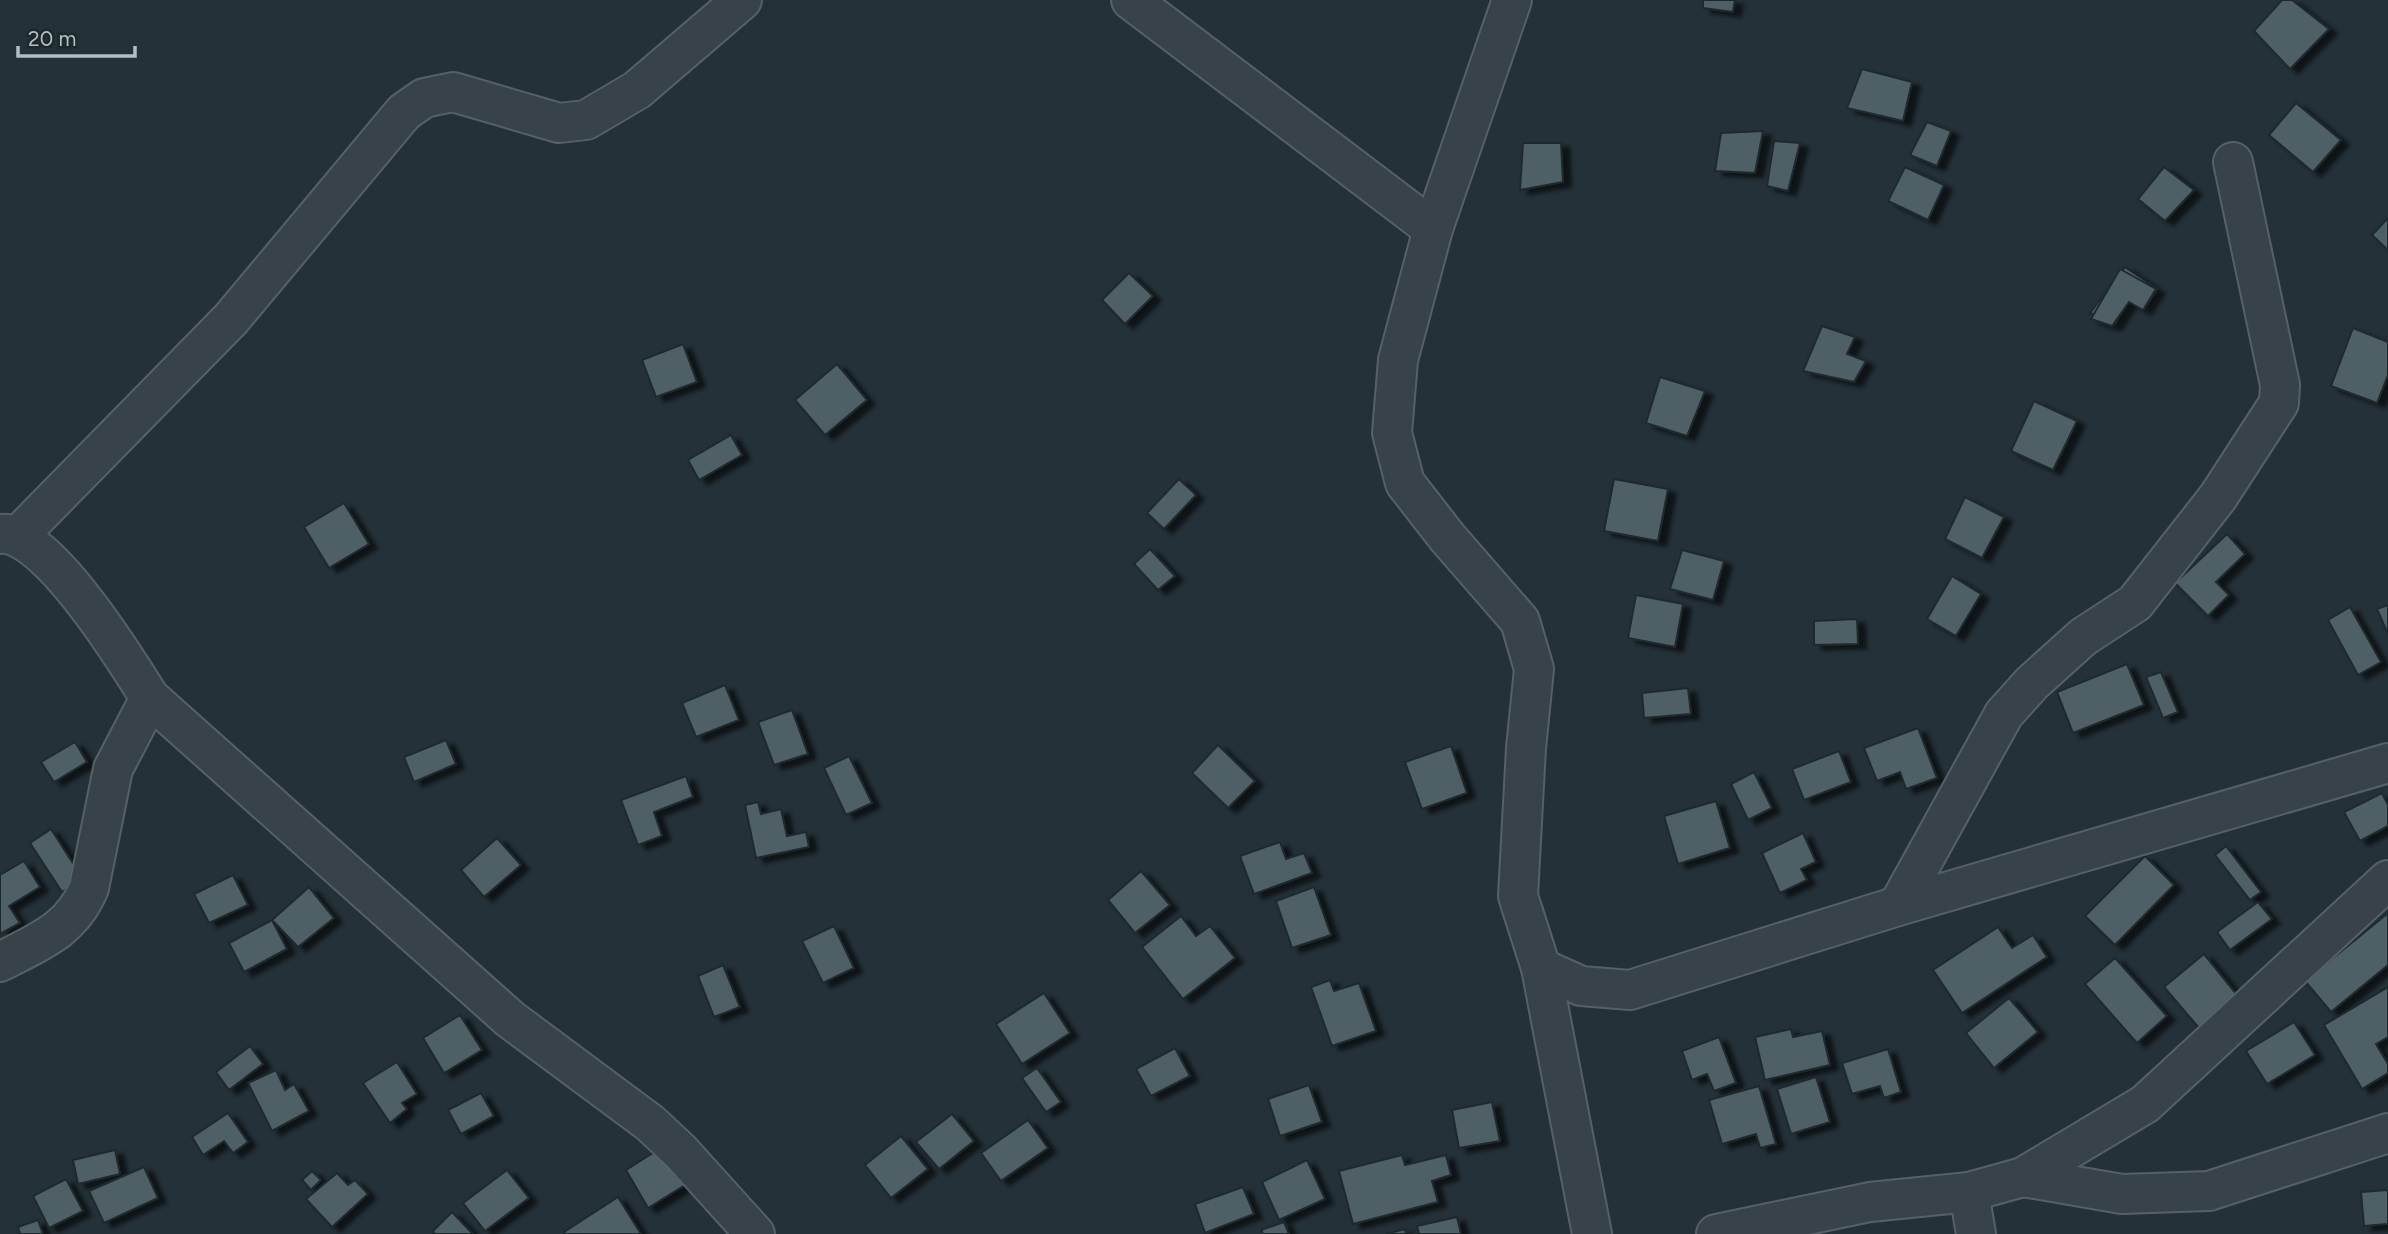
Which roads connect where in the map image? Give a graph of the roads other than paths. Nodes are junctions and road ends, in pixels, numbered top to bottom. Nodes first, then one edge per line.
1 (742, 0) edge
2 (1131, 0) edge
3 (1512, 0) edge
4 (2233, 162) dead end
5 (1433, 229) junction
6 (9, 535) edge
7 (150, 698) junction
8 (2388, 763) edge
9 (2388, 880) edge
10 (1898, 906) junction
11 (0, 962) edge
12 (1541, 968) junction
13 (2388, 1133) edge
14 (2023, 1177) junction
15 (1969, 1192) junction
16 (745, 1230) edge
17 (1592, 1234) edge
18 (1716, 1234) edge
19 (1976, 1234) edge

1 - 6 street
2 - 5 street
3 - 5 street
4 - 10 street
5 - 12 street
6 - 7 street
7 - 11 street
7 - 16 street
8 - 10 street
9 - 14 street
10 - 12 street
12 - 17 street
13 - 14 street
14 - 15 street
15 - 18 street
15 - 19 street

